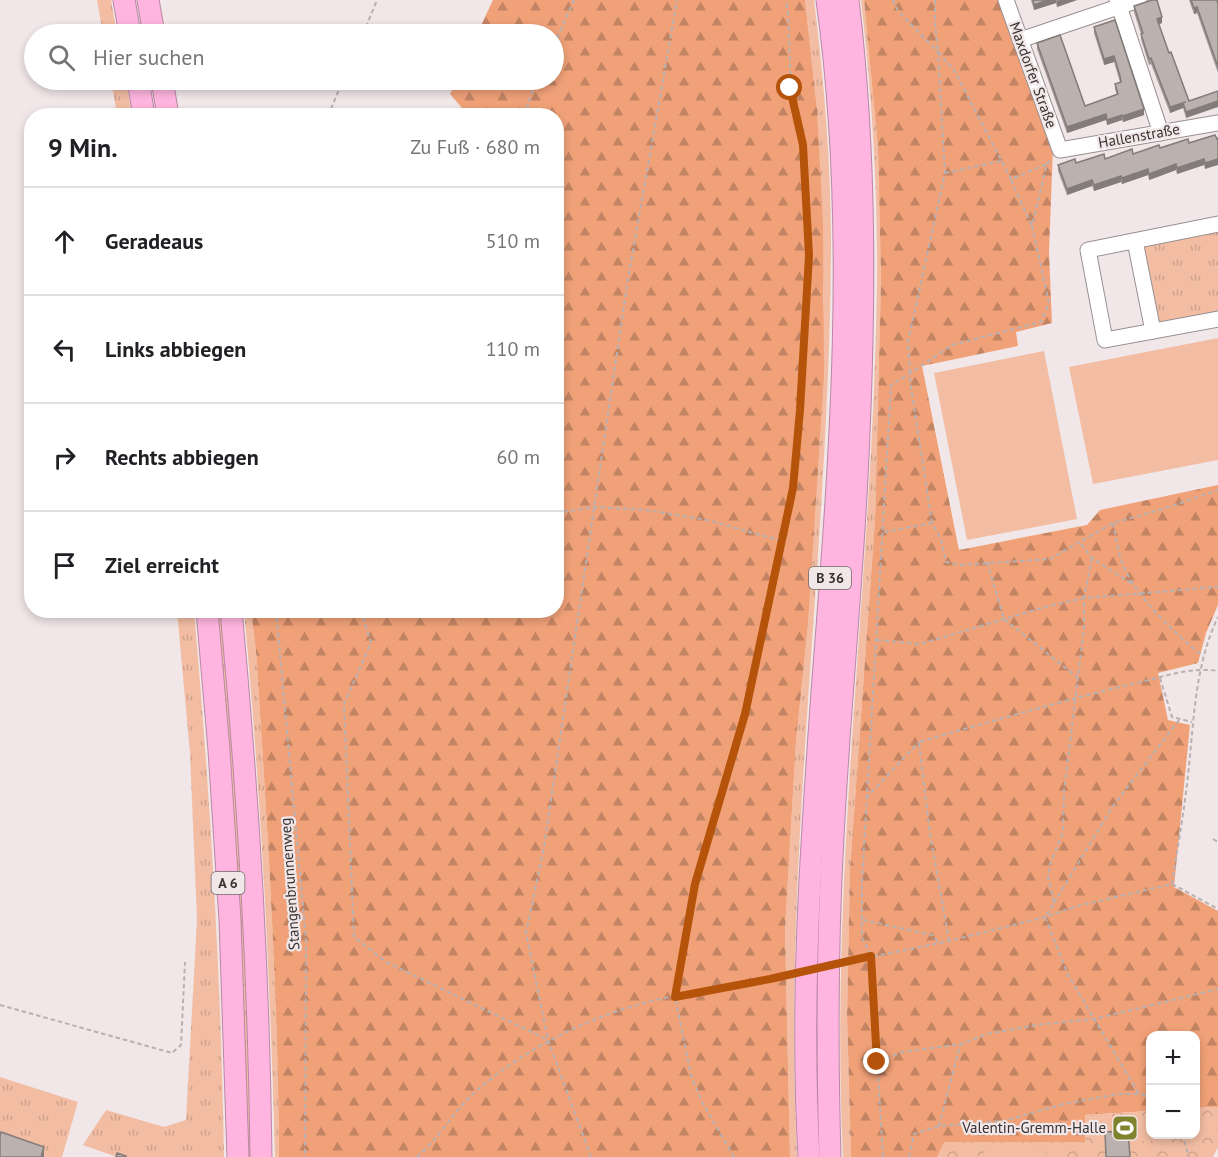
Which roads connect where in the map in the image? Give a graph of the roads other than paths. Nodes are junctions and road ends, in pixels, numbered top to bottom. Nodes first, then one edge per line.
1 (124, 0) edge
2 (148, 0) edge
3 (827, 0) edge
4 (848, 0) edge
5 (1006, 0) edge
6 (1139, 0) edge
7 (1118, 3) edge
8 (128, 24) edge
9 (152, 24) edge
10 (1020, 40) junction
11 (140, 90) edge
12 (164, 90) edge
13 (143, 108) edge
14 (167, 108) edge
15 (1218, 123) edge
16 (1161, 133) junction
17 (1060, 150) joint
18 (1218, 225) edge
19 (1136, 241) junction
20 (1218, 319) edge
21 (1153, 331) junction
22 (208, 618) edge
23 (232, 618) edge
24 (238, 1157) edge
25 (261, 1157) edge
26 (809, 1157) edge
27 (830, 1157) edge

1 - 8 highway
2 - 9 highway
3 - 26 highway, B 36
4 - 27 highway, B 36
5 - 10 street, Maxdorfer Straße
6 - 7 street
7 - 10 street
7 - 16 street
10 - 17 street, Maxdorfer Straße
11 - 13 highway
12 - 14 highway
15 - 16 street, Hallenstraße
16 - 17 street, Hallenstraße
18 - 19 street
19 - 21 street
19 - 21 street
20 - 21 street
22 - 24 highway, A 6
23 - 25 highway, A 6

